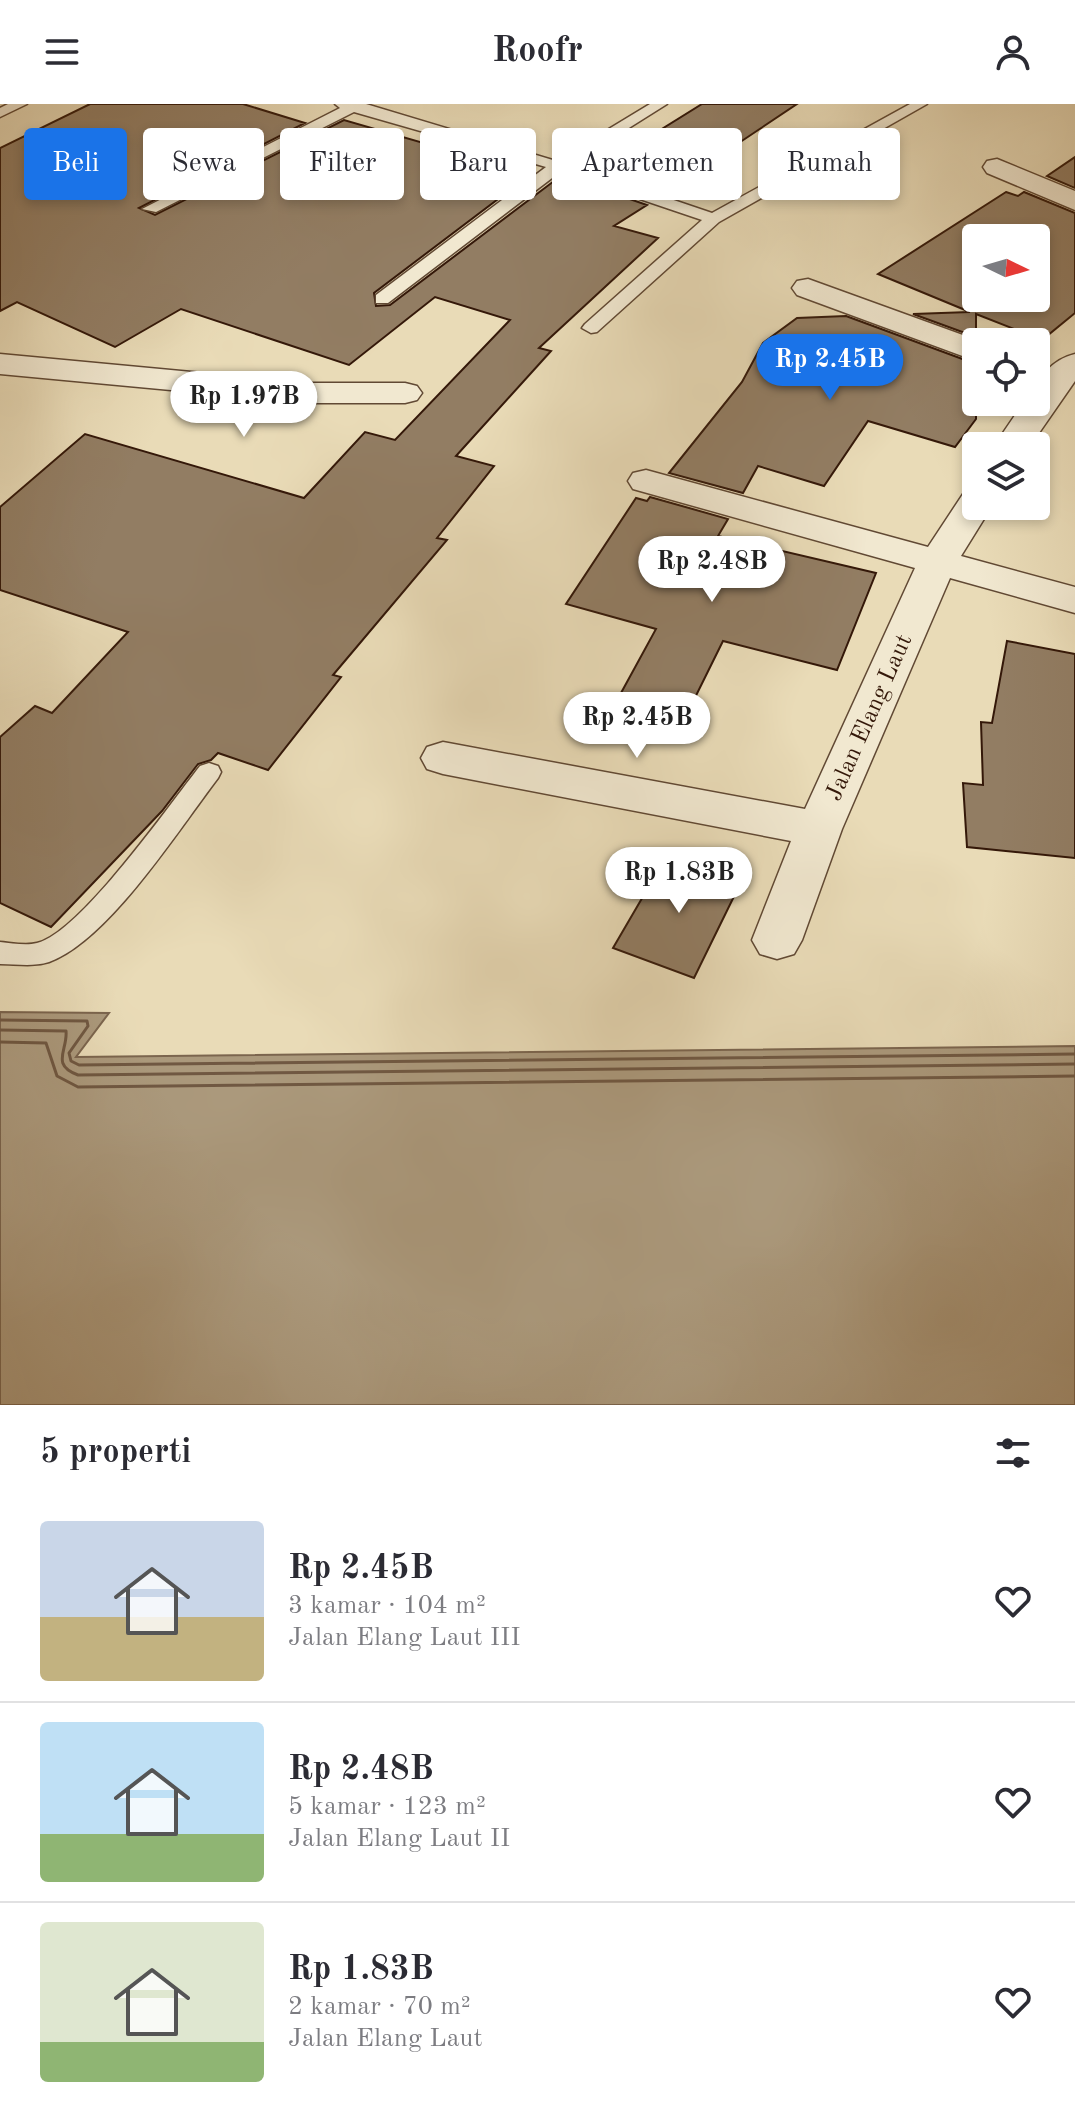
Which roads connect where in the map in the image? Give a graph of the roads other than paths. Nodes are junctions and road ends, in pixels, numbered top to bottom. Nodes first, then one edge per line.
1 (20, 104) edge
2 (660, 104) edge
3 (920, 104) edge
4 (351, 105) edge
5 (0, 113) edge
6 (621, 128) edge
7 (552, 164) edge
8 (997, 167) dead end
9 (552, 171) edge
10 (657, 200) edge
11 (1075, 201) edge
12 (150, 209) dead end
13 (713, 219) junction
14 (808, 288) dead end
15 (382, 299) dead end
16 (591, 328) dead end
17 (962, 346) edge
18 (0, 364) edge
19 (1055, 373) edge
20 (405, 393) dead end
21 (1020, 432) edge
22 (646, 481) dead end
23 (964, 520) edge
24 (936, 564) junction
25 (1075, 600) edge
26 (443, 758) dead end
27 (209, 772) dead end
28 (819, 829) junction
29 (777, 940) dead end
30 (0, 953) edge

1 - 5 lane
2 - 6 lane
3 - 13 lane
4 - 7 lane
4 - 12 lane
8 - 11 street
9 - 15 lane
10 - 13 lane
13 - 16 lane
14 - 17 street
18 - 20 street
19 - 21 street
22 - 24 street
23 - 24 street, Jalan Elang Laut
24 - 25 street
24 - 28 street, Jalan Elang Laut
26 - 28 street
27 - 30 lane
28 - 29 street, Jalan Elang Laut

